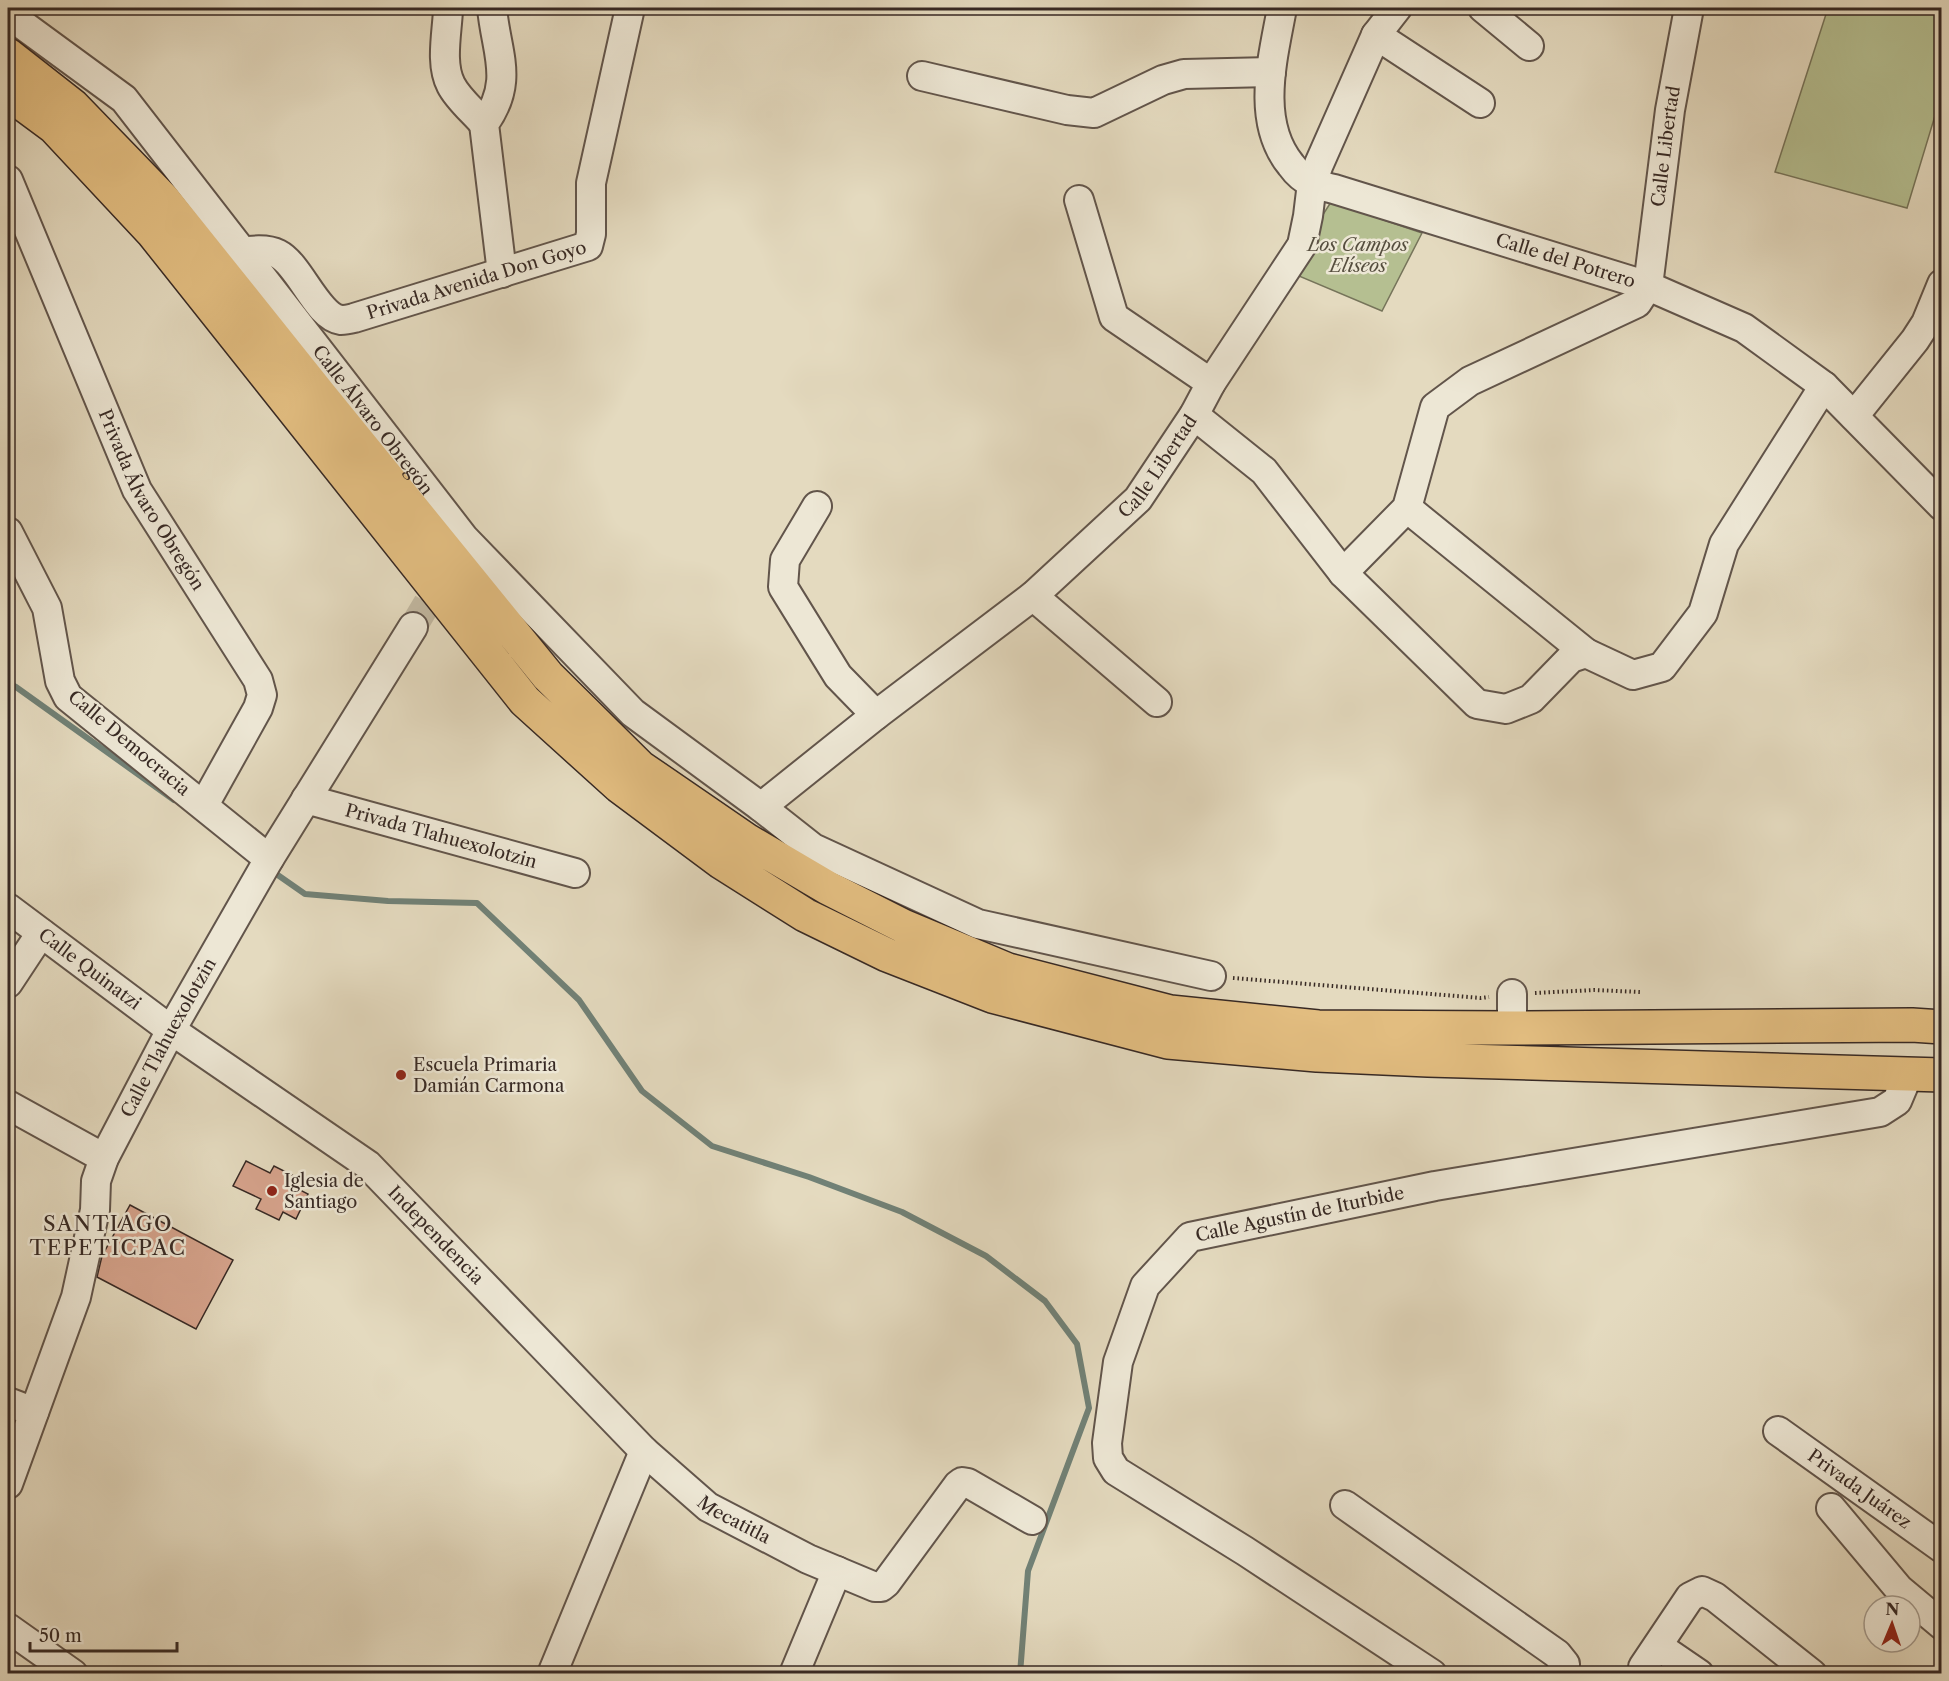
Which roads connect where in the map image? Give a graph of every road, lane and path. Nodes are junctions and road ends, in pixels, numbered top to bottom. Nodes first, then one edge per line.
1 (630, 8) edge
2 (1282, 8) edge
3 (1397, 8) edge
4 (1484, 8) edge
5 (1689, 8) edge
6 (448, 9) edge
7 (8, 14) edge
8 (493, 14) edge
9 (1376, 35) junction
10 (1529, 46) dead end
11 (8, 55) edge
12 (1270, 72) junction
13 (922, 76) dead end
14 (8, 93) edge
15 (1480, 104) dead end
16 (484, 124) junction
17 (8, 180) edge
18 (1312, 183) junction
19 (176, 190) junction
20 (1079, 200) dead end
21 (241, 252) junction
22 (208, 255) junction
23 (502, 273) junction
24 (1941, 285) edge
25 (1648, 286) junction
26 (1211, 384) junction
27 (1824, 386) junction
28 (1194, 415) junction
29 (1854, 416) junction
30 (817, 506) dead end
31 (1941, 506) edge
32 (1407, 508) junction
33 (8, 532) edge
34 (1343, 573) junction
35 (1033, 596) junction
36 (413, 627) tunnel mouth
37 (1586, 653) junction
38 (1157, 702) dead end
39 (876, 715) junction
40 (306, 799) junction
41 (204, 805) junction
42 (761, 807) junction
43 (268, 859) junction
44 (575, 873) dead end
45 (8, 908) edge
46 (41, 933) junction
47 (1211, 976) joint
48 (8, 983) edge
49 (1640, 992) dead end
50 (1512, 994) junction
51 (1941, 1027) edge
52 (1512, 1028) junction
53 (171, 1030) junction
54 (1908, 1075) junction
55 (1941, 1075) edge
56 (8, 1104) edge
57 (104, 1158) junction
58 (8, 1402) edge
59 (34, 1412) junction
60 (1778, 1431) dead end
61 (644, 1451) junction
62 (8, 1484) edge
63 (1345, 1505) dead end
64 (1831, 1508) dead end
65 (1032, 1520) dead end
66 (1941, 1548) edge
67 (837, 1572) junction
68 (1941, 1625) edge
69 (8, 1628) edge
70 (73, 1674) edge
71 (552, 1674) edge
72 (794, 1674) edge
73 (1432, 1674) edge
74 (1564, 1674) edge
75 (1699, 1674) edge
76 (1812, 1674) edge

1 - 23 street, Privada Avenida Don Goyo
2 - 12 street, Calle del Potrero
3 - 9 street, Calle Libertad
4 - 10 street
5 - 25 street, Calle Libertad
6 - 8 street
6 - 16 street
7 - 19 street, Calle Álvaro Obregón
8 - 16 street
9 - 15 street
9 - 18 street, Calle Libertad
11 - 19 highway
12 - 13 street
12 - 18 street, Calle del Potrero
14 - 54 highway
16 - 23 street
17 - 41 street, Privada Álvaro Obregón
18 - 25 street, Calle del Potrero
18 - 26 street, Calle Libertad
19 - 21 street, Calle Álvaro Obregón
19 - 22 highway
20 - 26 street
21 - 22 street
21 - 23 street, Privada Avenida Don Goyo
21 - 42 street, Calle Álvaro Obregón
22 - 52 highway
24 - 29 street
25 - 27 street, Calle del Potrero
25 - 32 street
26 - 28 street, Calle Libertad
27 - 29 street, Calle del Potrero
27 - 37 street
28 - 34 street
28 - 35 street, Calle Libertad
29 - 31 street, Calle del Potrero
30 - 39 street
32 - 34 street
32 - 37 street
33 - 41 street, Calle Democracia
34 - 37 street
35 - 38 street
35 - 39 street, Calle Libertad
36 - 40 street, Calle Tlahuexolotzin
39 - 42 street, Calle Libertad
40 - 43 street, Calle Tlahuexolotzin
40 - 44 street, Privada Tlahuexolotzin
41 - 43 street, Calle Democracia
42 - 47 street, Calle Álvaro Obregón
43 - 53 street, Calle Tlahuexolotzin
45 - 46 street, Calle Quinatzi
46 - 48 street
46 - 53 street, Calle Quinatzi
47 - 50 path
49 - 50 path
50 - 52 street
51 - 52 highway
53 - 57 street, Calle Tlahuexolotzin
53 - 61 street, Independencia
54 - 55 highway
54 - 73 street, Calle Agustín de Iturbide
56 - 57 street
57 - 59 street, Calle Tlahuexolotzin
58 - 59 street
59 - 62 street, Calle Tlahuexolotzin
60 - 66 street, Privada Juárez
61 - 67 street, Mecatitla
61 - 71 street
63 - 74 street
64 - 68 street
65 - 67 street, Mecatitla
67 - 72 street
69 - 70 street
75 - 76 street

